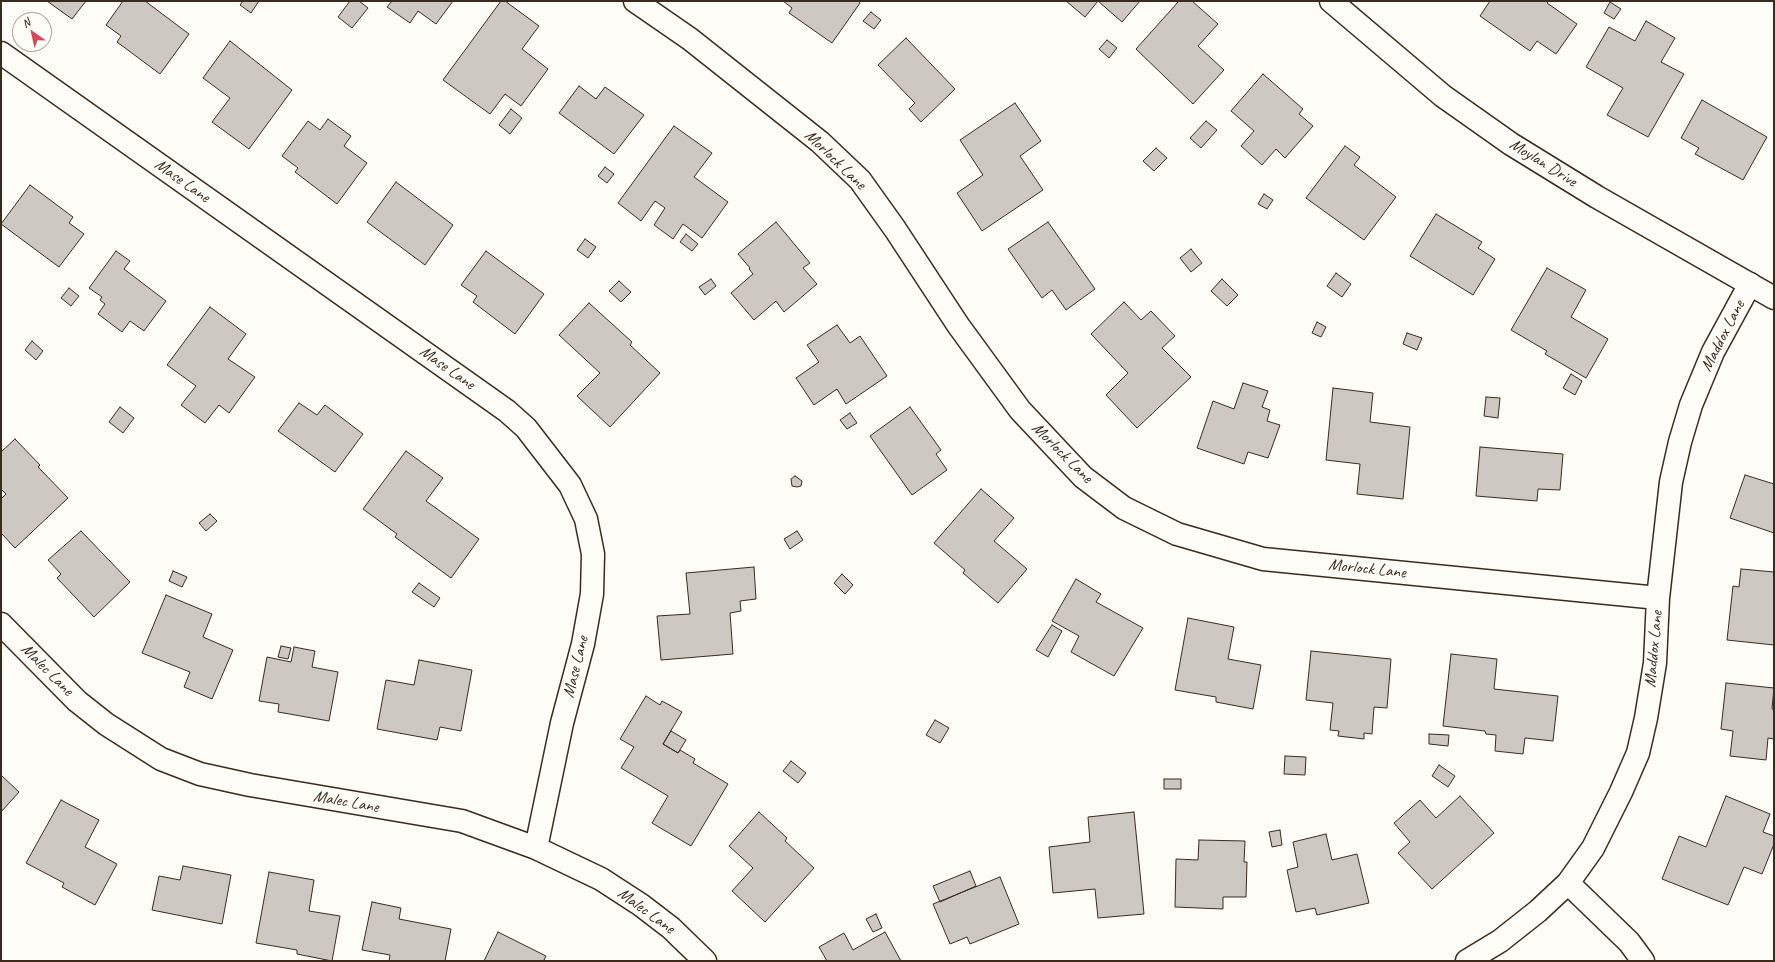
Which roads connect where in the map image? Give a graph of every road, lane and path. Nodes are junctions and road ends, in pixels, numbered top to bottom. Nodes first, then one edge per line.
1 (635, 1) edge
2 (1330, 1) edge
3 (1, 53) edge
4 (1750, 284) junction
5 (1774, 298) edge
6 (1658, 598) junction
7 (1, 624) edge
8 (536, 848) junction
9 (1568, 883) junction
10 (705, 961) edge
11 (1467, 961) edge
12 (1643, 961) edge

1 - 6 street, Morlock Lane
2 - 4 street, Moylan Drive
3 - 8 street, Mase Lane
4 - 5 street, Moylan Drive
4 - 6 street, Maddox Lane
6 - 9 street, Maddox Lane
7 - 8 street, Malec Lane
8 - 10 street, Malec Lane
9 - 11 street, Maddox Lane
9 - 12 street

